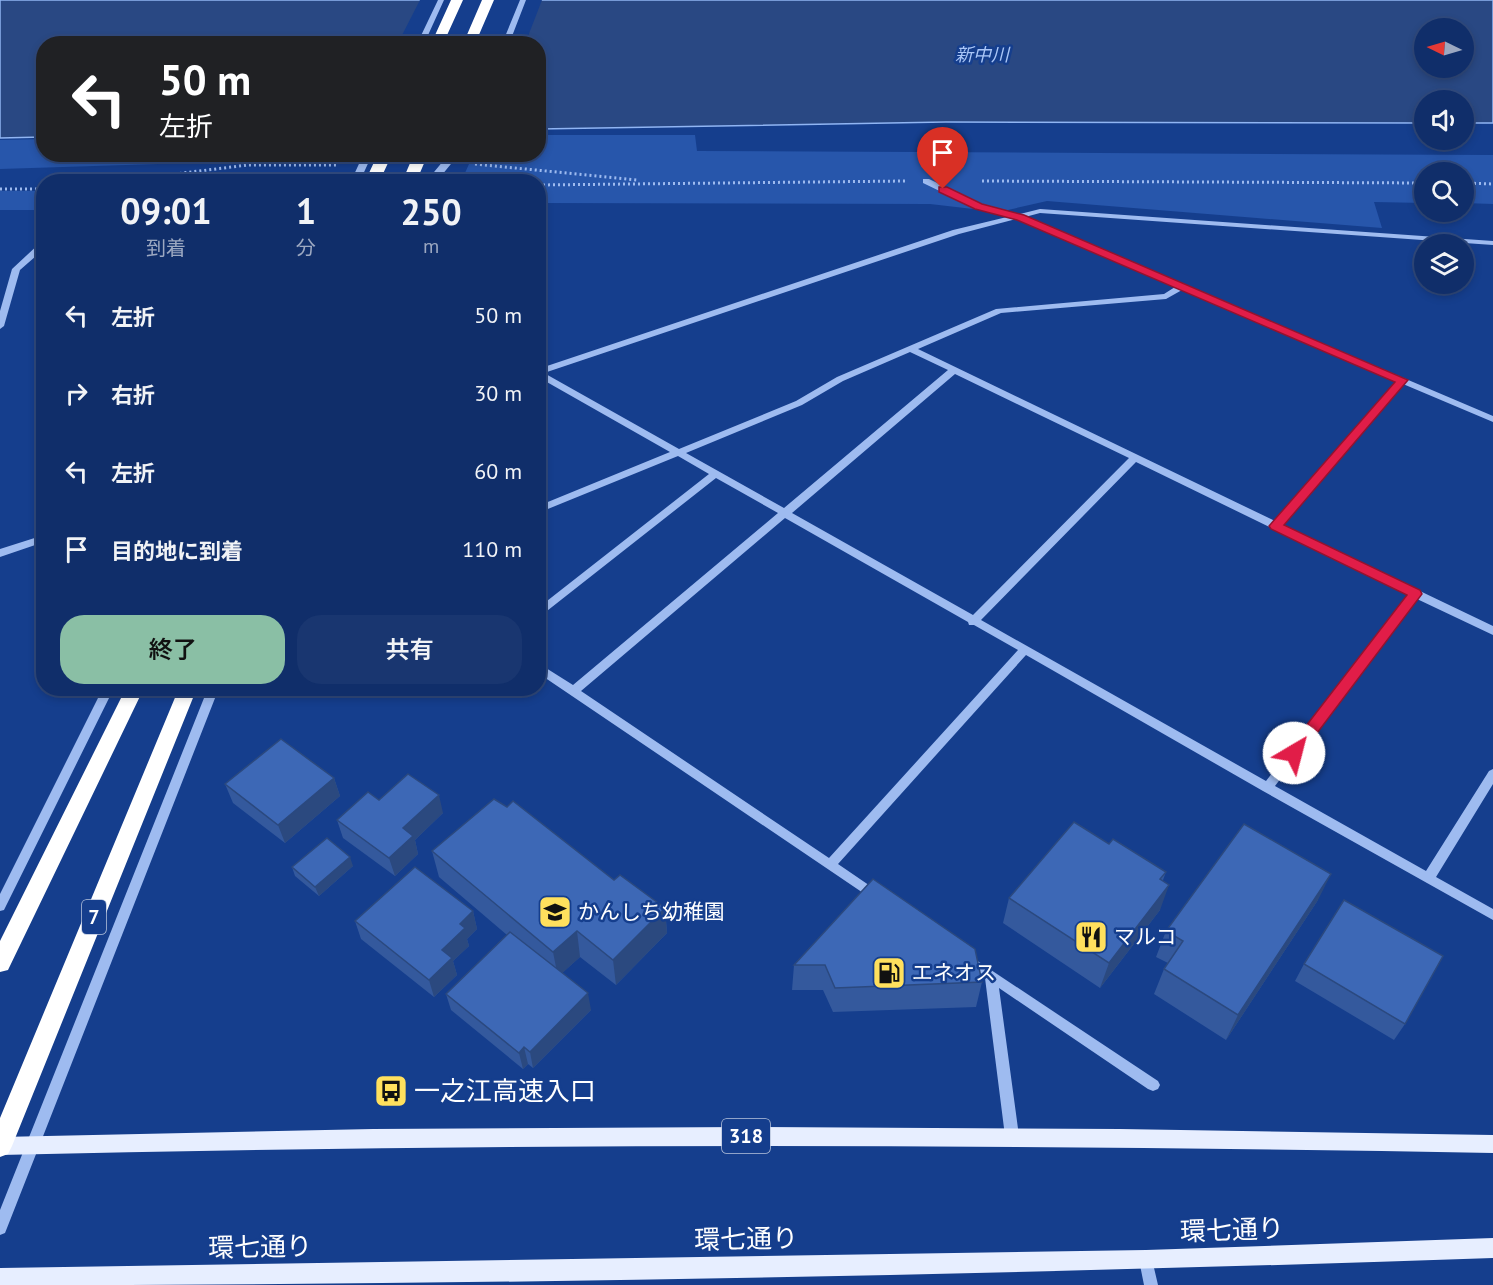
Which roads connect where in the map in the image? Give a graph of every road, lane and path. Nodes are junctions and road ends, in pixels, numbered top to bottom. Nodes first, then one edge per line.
1 (441, 0) edge
2 (457, 0) edge
3 (488, 0) edge
4 (523, 0) edge
5 (424, 36) edge
6 (440, 36) edge
7 (472, 36) edge
8 (508, 36) edge
9 (447, 162) edge
10 (438, 174) edge
11 (926, 181) junction
12 (1414, 183) edge
13 (1474, 183) edge
14 (1493, 184) edge
15 (546, 185) edge
16 (0, 189) edge
17 (36, 189) edge
18 (1020, 218) junction
19 (1493, 243) edge
20 (36, 251) edge
21 (1181, 287) junction
22 (0, 326) edge
23 (911, 349) junction
24 (546, 370) edge
25 (954, 370) junction
26 (546, 378) edge
27 (1402, 380) junction
28 (1493, 419) edge
29 (676, 453) junction
30 (1135, 458) junction
31 (714, 475) junction
32 (546, 507) edge
33 (784, 515) junction
34 (1276, 526) junction
35 (36, 541) edge
36 (0, 553) edge
37 (1415, 594) junction
38 (546, 608) edge
39 (973, 622) junction
40 (1493, 632) edge
41 (1024, 651) junction
42 (546, 672) edge
43 (574, 691) junction
44 (105, 696) edge
45 (131, 696) edge
46 (185, 696) edge
47 (211, 696) edge
48 (1493, 774) edge
49 (1267, 788) junction
50 (830, 865) junction
51 (1428, 879) junction
52 (887, 904) edge
53 (0, 906) edge
54 (1493, 915) edge
55 (953, 949) edge
56 (0, 963) edge
57 (991, 975) junction
58 (1153, 1086) dead end
59 (1012, 1136) junction
60 (1493, 1144) edge
61 (32, 1145) junction
62 (0, 1146) edge
63 (0, 1228) edge
64 (1493, 1248) edge
65 (1146, 1260) junction
66 (624, 1276) edge
67 (0, 1278) edge
68 (1151, 1285) edge

1 - 5 street
2 - 6 highway
3 - 7 highway
4 - 8 street
9 - 10 street, bridge
11 - 12 path
11 - 15 path
11 - 18 street
13 - 14 path
16 - 17 path
18 - 19 street
18 - 21 street
18 - 24 street
20 - 22 street
21 - 23 street
21 - 27 street
23 - 25 street
23 - 29 street
25 - 30 street
25 - 33 street
26 - 29 street
27 - 28 street
27 - 34 street
29 - 31 street
29 - 32 street
30 - 34 street
30 - 39 street
31 - 33 street
31 - 38 street
33 - 39 street
33 - 43 street
34 - 37 street
35 - 36 street
37 - 40 street
37 - 49 street
39 - 41 street
41 - 49 street
41 - 50 street
42 - 43 street
43 - 50 street
44 - 53 street
45 - 56 highway
46 - 62 highway, 7
47 - 61 street
48 - 51 street
49 - 51 street
50 - 52 street
51 - 54 street
55 - 57 street
57 - 58 street
57 - 59 street
59 - 60 main road, 318
59 - 61 main road, 318
61 - 62 main road, 318
61 - 63 street
64 - 65 main road, 環七通り
65 - 66 main road, 環七通り
65 - 68 street
66 - 67 main road, 環七通り

